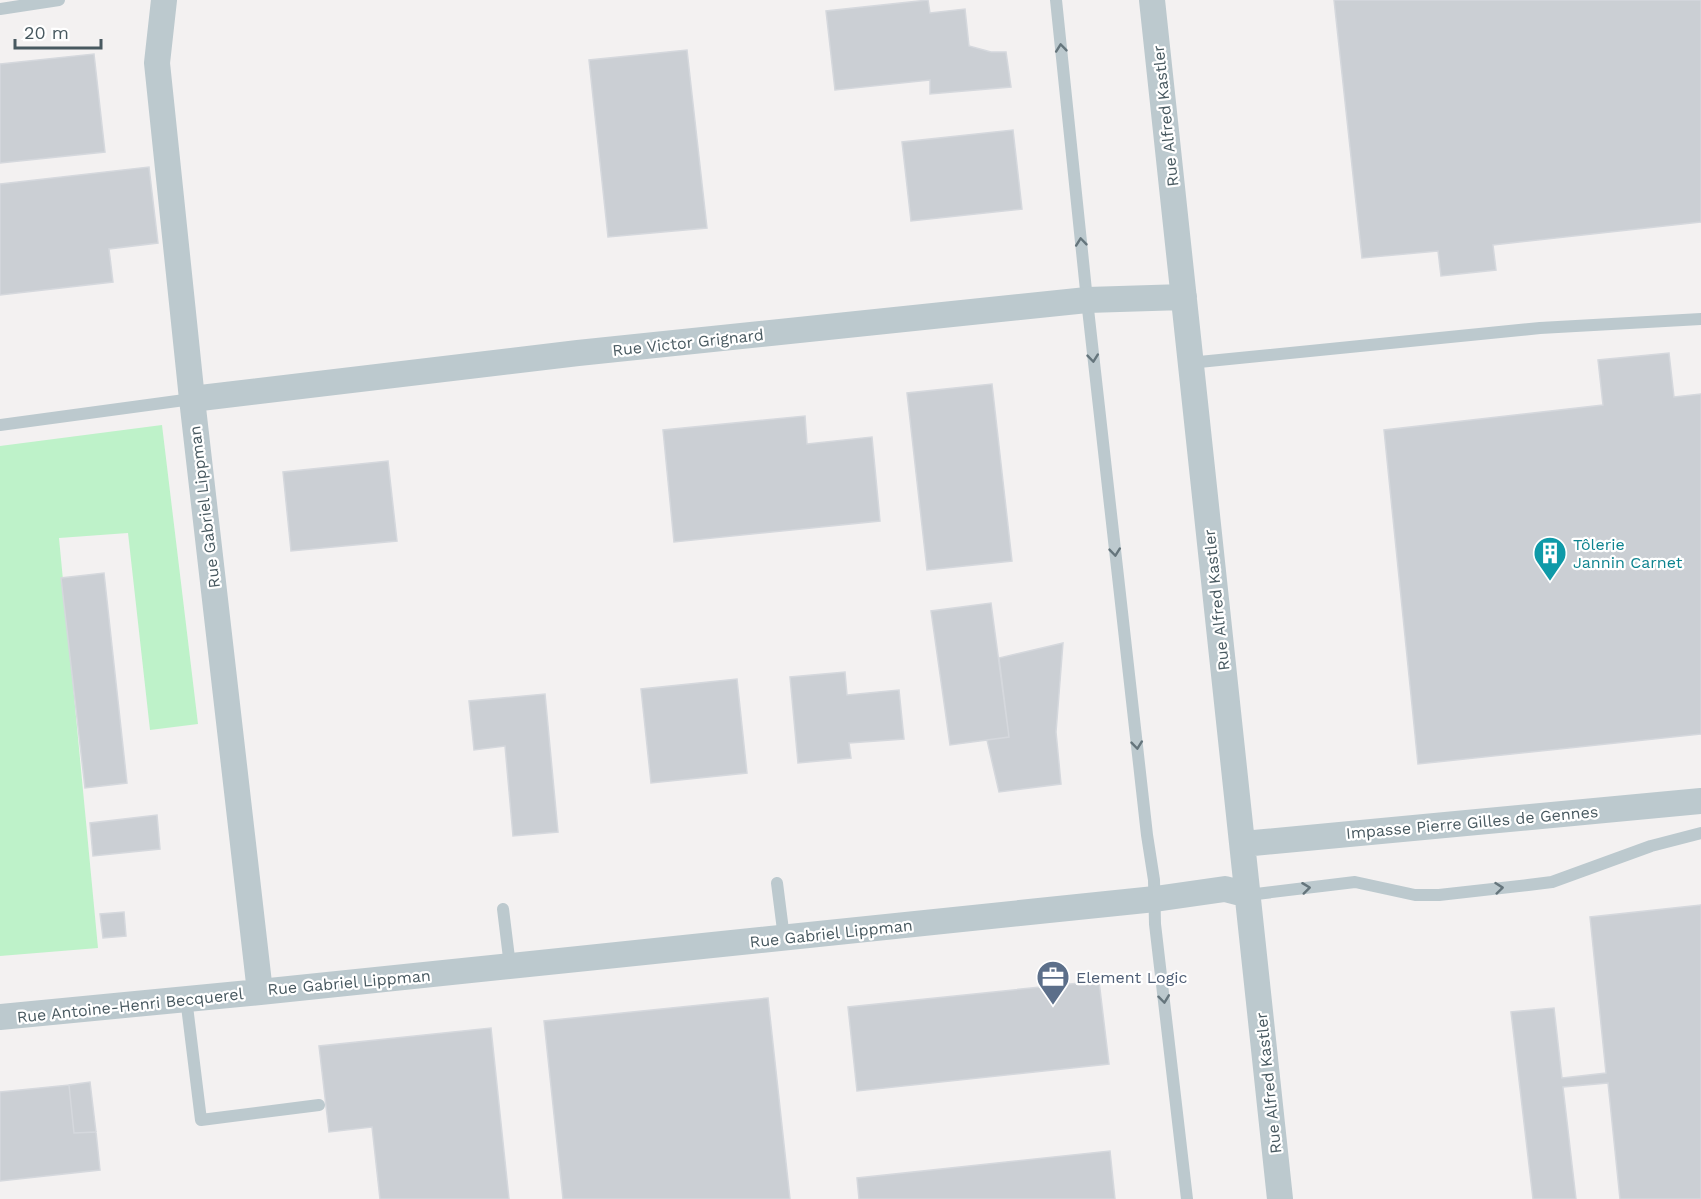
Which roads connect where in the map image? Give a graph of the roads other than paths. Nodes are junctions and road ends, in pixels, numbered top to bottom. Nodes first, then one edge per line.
1 (59, 0) edge
2 (164, 0) edge
3 (1056, 0) edge
4 (1152, 0) edge
5 (0, 9) edge
6 (1184, 297) junction
7 (1087, 300) junction
8 (1701, 319) edge
9 (1189, 363) junction
10 (192, 399) junction
11 (0, 425) edge
12 (1701, 801) edge
13 (1701, 833) edge
14 (1243, 844) junction
15 (777, 883) dead end
16 (1248, 895) junction
17 (1155, 899) junction
18 (503, 909) dead end
19 (784, 938) junction
20 (510, 966) junction
21 (260, 992) junction
22 (186, 998) junction
23 (0, 1017) edge
24 (319, 1105) dead end
25 (1187, 1199) edge
26 (1280, 1199) edge

1 - 5 lane
2 - 10 street, Rue Gabriel Lippman
7 -> 3 lane
4 - 6 street, Rue Alfred Kastler
6 - 7 street, Rue Victor Grignard
6 - 9 street, Rue Alfred Kastler
7 - 10 street, Rue Victor Grignard
7 -> 17 lane
8 - 9 lane
9 - 14 street, Rue Alfred Kastler
10 - 11 lane
10 - 21 street, Rue Gabriel Lippman
12 - 14 street, Impasse Pierre Gilles de Gennes
16 -> 13 lane
14 - 16 street, Rue Alfred Kastler
15 - 19 lane
16 - 17 street, Rue Gabriel Lippman
16 - 26 street, Rue Alfred Kastler
17 - 19 street, Rue Gabriel Lippman
17 -> 25 lane
18 - 20 lane
19 - 20 street, Rue Gabriel Lippman
20 - 21 street, Rue Gabriel Lippman
21 - 22 street, Rue Antoine-Henri Becquerel
22 - 23 street, Rue Antoine-Henri Becquerel
22 - 24 lane

